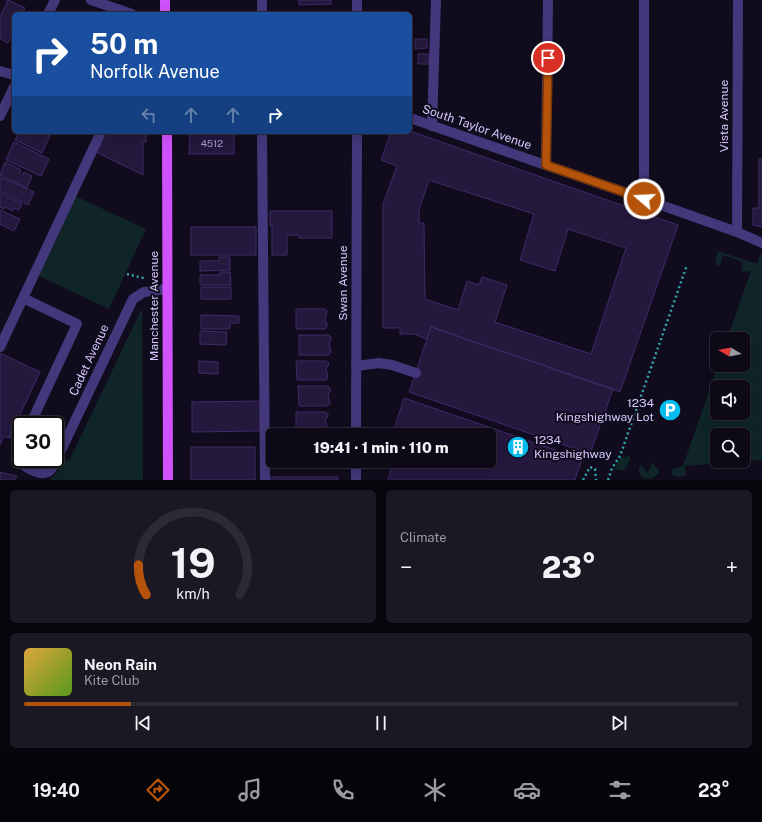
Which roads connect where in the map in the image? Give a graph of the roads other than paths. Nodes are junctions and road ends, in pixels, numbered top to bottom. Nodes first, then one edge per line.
1 (55, 0) edge
2 (91, 0) edge
3 (165, 0) edge
4 (262, 0) edge
5 (357, 0) edge
6 (436, 0) edge
7 (548, 0) edge
8 (644, 0) edge
9 (738, 0) edge
10 (49, 12) edge
11 (126, 12) edge
12 (165, 12) edge
13 (262, 12) edge
14 (357, 12) edge
15 (0, 71) edge
16 (12, 74) edge
17 (12, 91) edge
18 (0, 116) edge
19 (412, 119) edge
20 (432, 126) junction
21 (100, 134) edge
22 (167, 134) edge
23 (262, 134) edge
24 (357, 134) edge
25 (546, 165) junction
26 (644, 199) junction
27 (737, 232) junction
28 (762, 243) edge
29 (166, 289) junction
30 (23, 298) junction
31 (0, 347) edge
32 (356, 366) junction
33 (416, 373) dead end
34 (34, 416) edge
35 (356, 428) edge
36 (64, 444) edge
37 (28, 468) edge
38 (51, 468) edge
39 (356, 468) edge
40 (168, 480) edge
41 (266, 480) edge
42 (356, 480) edge

1 - 10 street
2 - 11 street
3 - 12 main road
4 - 13 street
5 - 14 street
6 - 20 street
7 - 25 street
8 - 26 street
9 - 27 street, Vista Avenue
15 - 16 street
17 - 18 street
19 - 20 street, South Taylor Avenue
20 - 25 street, South Taylor Avenue
21 - 30 street
22 - 29 main road, Manchester Avenue
23 - 41 street
24 - 32 street, Swan Avenue
25 - 26 street, South Taylor Avenue
26 - 27 street, South Taylor Avenue
27 - 28 street, South Taylor Avenue
29 - 36 street, Cadet Avenue
29 - 40 main road, Manchester Avenue
30 - 31 street
30 - 34 street
32 - 33 street
32 - 35 street, Swan Avenue
37 - 38 street, Cadet Avenue
39 - 42 street

